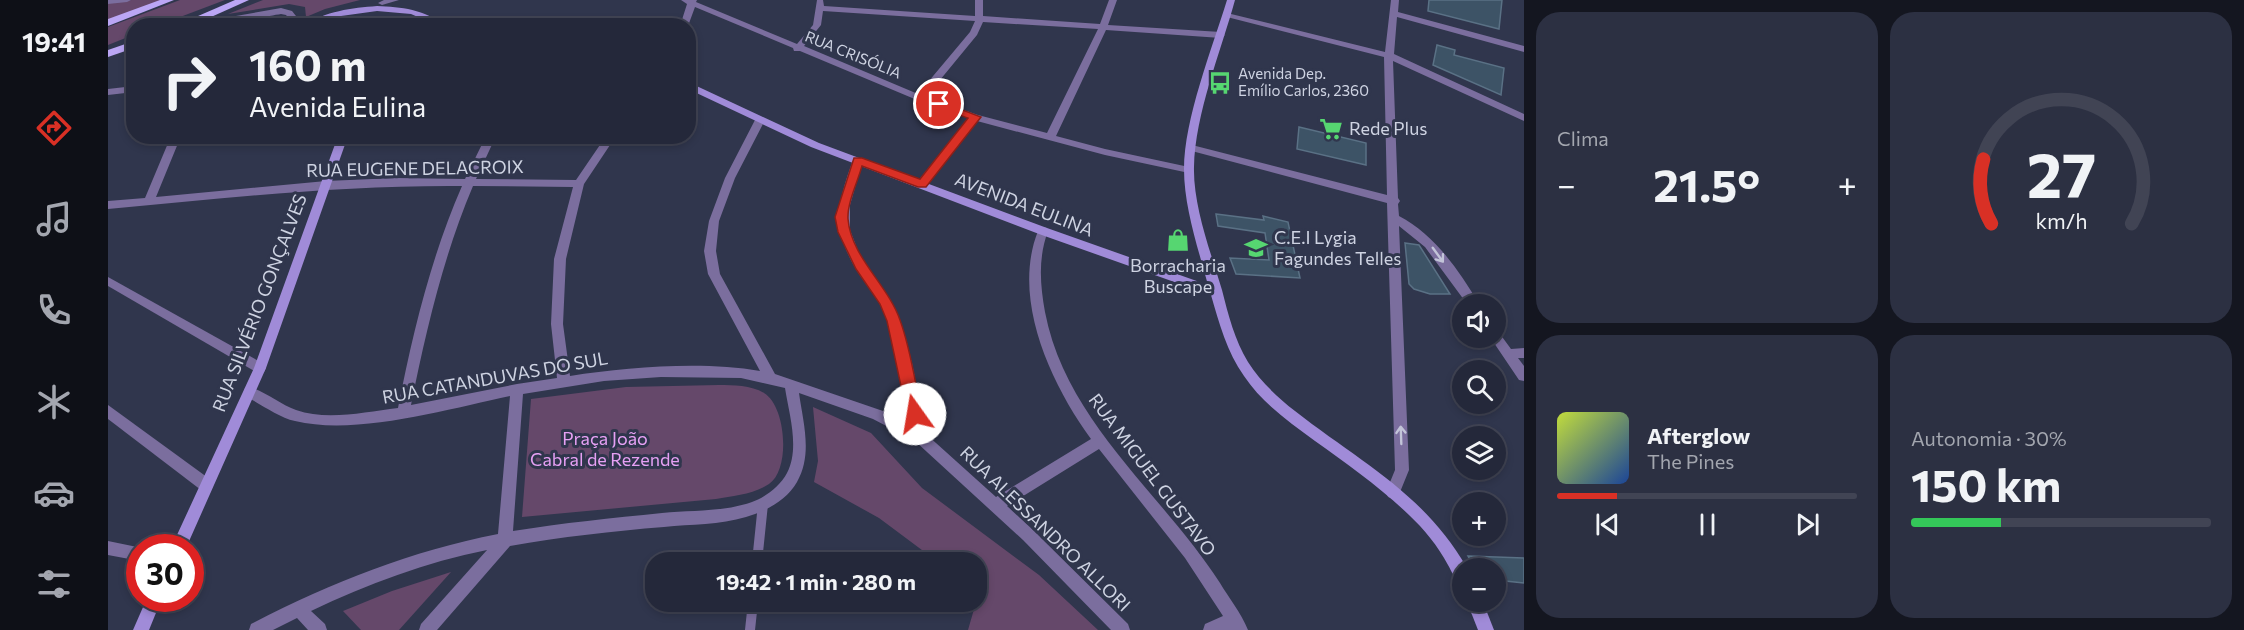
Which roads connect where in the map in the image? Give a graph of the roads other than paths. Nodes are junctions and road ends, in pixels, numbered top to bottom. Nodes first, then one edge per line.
1 (127, 0) edge
2 (169, 0) edge
3 (244, 0) edge
4 (395, 0) edge
5 (980, 0) edge
6 (1113, 0) edge
7 (1231, 0) edge
8 (1395, 0) edge
9 (690, 1) edge
10 (108, 2) edge
11 (382, 3) junction
12 (820, 4) edge
13 (1393, 13) junction
14 (1227, 16) junction
15 (198, 18) edge
16 (241, 18) edge
17 (293, 18) edge
18 (325, 18) edge
19 (434, 18) edge
20 (686, 18) edge
21 (979, 21) junction
22 (108, 23) edge
23 (1103, 27) junction
24 (1221, 35) junction
25 (126, 47) edge
26 (797, 49) junction
27 (1524, 49) edge
28 (108, 54) edge
29 (1388, 55) junction
30 (696, 89) edge
31 (126, 90) edge
32 (108, 92) edge
33 (920, 98) junction
34 (975, 117) junction
35 (1524, 118) edge
36 (760, 120) junction
37 (1050, 138) junction
38 (173, 144) edge
39 (340, 144) edge
40 (487, 144) edge
41 (605, 144) edge
42 (1192, 148) junction
43 (858, 160) junction
44 (1189, 170) junction
45 (467, 183) junction
46 (579, 184) junction
47 (922, 184) junction
48 (326, 185) junction
49 (1395, 201) junction
50 (149, 202) junction
51 (108, 206) edge
52 (1394, 218) junction
53 (1043, 231) junction
54 (108, 281) edge
55 (1217, 293) junction
56 (1466, 294) edge
57 (1504, 348) edge
58 (1524, 353) edge
59 (1508, 354) junction
60 (260, 368) junction
61 (1524, 376) edge
62 (771, 379) junction
63 (564, 381) junction
64 (791, 385) junction
65 (517, 389) junction
66 (250, 392) junction
67 (108, 411) edge
68 (403, 412) junction
69 (920, 437) junction
70 (1100, 441) junction
71 (206, 485) junction
72 (1393, 492) junction
73 (763, 504) junction
74 (996, 506) junction
75 (184, 534) edge
76 (506, 541) junction
77 (108, 548) edge
78 (126, 551) edge
79 (758, 552) edge
80 (1452, 559) edge
81 (299, 609) junction
82 (149, 612) edge
83 (752, 612) edge
84 (1479, 612) edge
85 (1237, 624) edge
86 (432, 628) edge
87 (141, 630) edge
88 (257, 630) edge
89 (319, 630) edge
90 (750, 630) edge
91 (1122, 630) edge
92 (1211, 630) edge
93 (1486, 630) edge

1 - 10 street
2 - 22 main road
3 - 15 main road
4 - 11 street
5 - 21 street
6 - 23 street
7 - 14 street
8 - 13 street
9 - 20 street
9 - 26 street, RUA CRISÓLIA
11 - 18 street
11 - 19 street
12 - 21 street
12 - 26 street
13 - 27 street
13 - 29 street
14 - 24 street
14 - 29 street
16 - 17 street
21 - 23 street
21 - 33 street
23 - 24 street
23 - 37 street
24 - 42 street
25 - 28 main road
26 - 33 street, RUA CRISÓLIA
29 - 35 street
29 - 49 street
30 - 36 street, AVENIDA EULINA
31 - 32 street
33 - 34 street, RUA CRISÓLIA
34 - 37 street, RUA CRISÓLIA
34 - 47 street
36 - 43 street, AVENIDA EULINA
36 - 62 street
37 - 44 street, RUA CRISÓLIA
38 - 50 street
39 - 48 street, RUA SILVÉRIO GONÇALVES
40 - 45 street
41 - 46 street
42 - 44 street
42 - 49 street
43 - 47 street, AVENIDA EULINA
43 - 69 street
44 - 55 street
45 - 46 street, RUA EUGENE DELACROIX
45 - 48 street, RUA EUGENE DELACROIX
45 - 68 street
46 - 63 street
47 - 53 street, AVENIDA EULINA
48 - 50 street, RUA EUGENE DELACROIX
48 - 60 street, RUA SILVÉRIO GONÇALVES
49 - 52 street
50 - 51 street, RUA EUGENE DELACROIX
52 -> 56 street
72 -> 52 street
53 - 55 street, AVENIDA EULINA
53 - 70 street, RUA MIGUEL GUSTAVO
54 - 60 street
55 - 72 street
57 - 59 street
58 - 59 street
59 - 61 street
60 - 66 street, RUA SILVÉRIO GONÇALVES
62 - 63 street, RUA CATANDUVAS DO SUL
62 - 64 street, RUA CATANDUVAS DO SUL
63 - 65 street, RUA CATANDUVAS DO SUL
64 - 69 street, RUA CATANDUVAS DO SUL
64 - 73 street
65 - 68 street, RUA CATANDUVAS DO SUL
65 - 76 street
66 - 68 street, RUA CATANDUVAS DO SUL
66 - 71 street, RUA SILVÉRIO GONÇALVES
67 - 71 street
69 - 74 street, RUA ALESSANDRO ALLORI
70 - 74 street
70 - 85 street, RUA MIGUEL GUSTAVO
71 - 75 street, RUA SILVÉRIO GONÇALVES
72 - 80 street
73 - 76 street
73 - 79 lane
74 - 91 street, RUA ALESSANDRO ALLORI
76 - 81 street
76 - 86 street
77 - 78 street
81 - 88 street
81 - 89 street
82 - 87 street
83 - 90 lane
84 - 93 street
85 - 92 street

